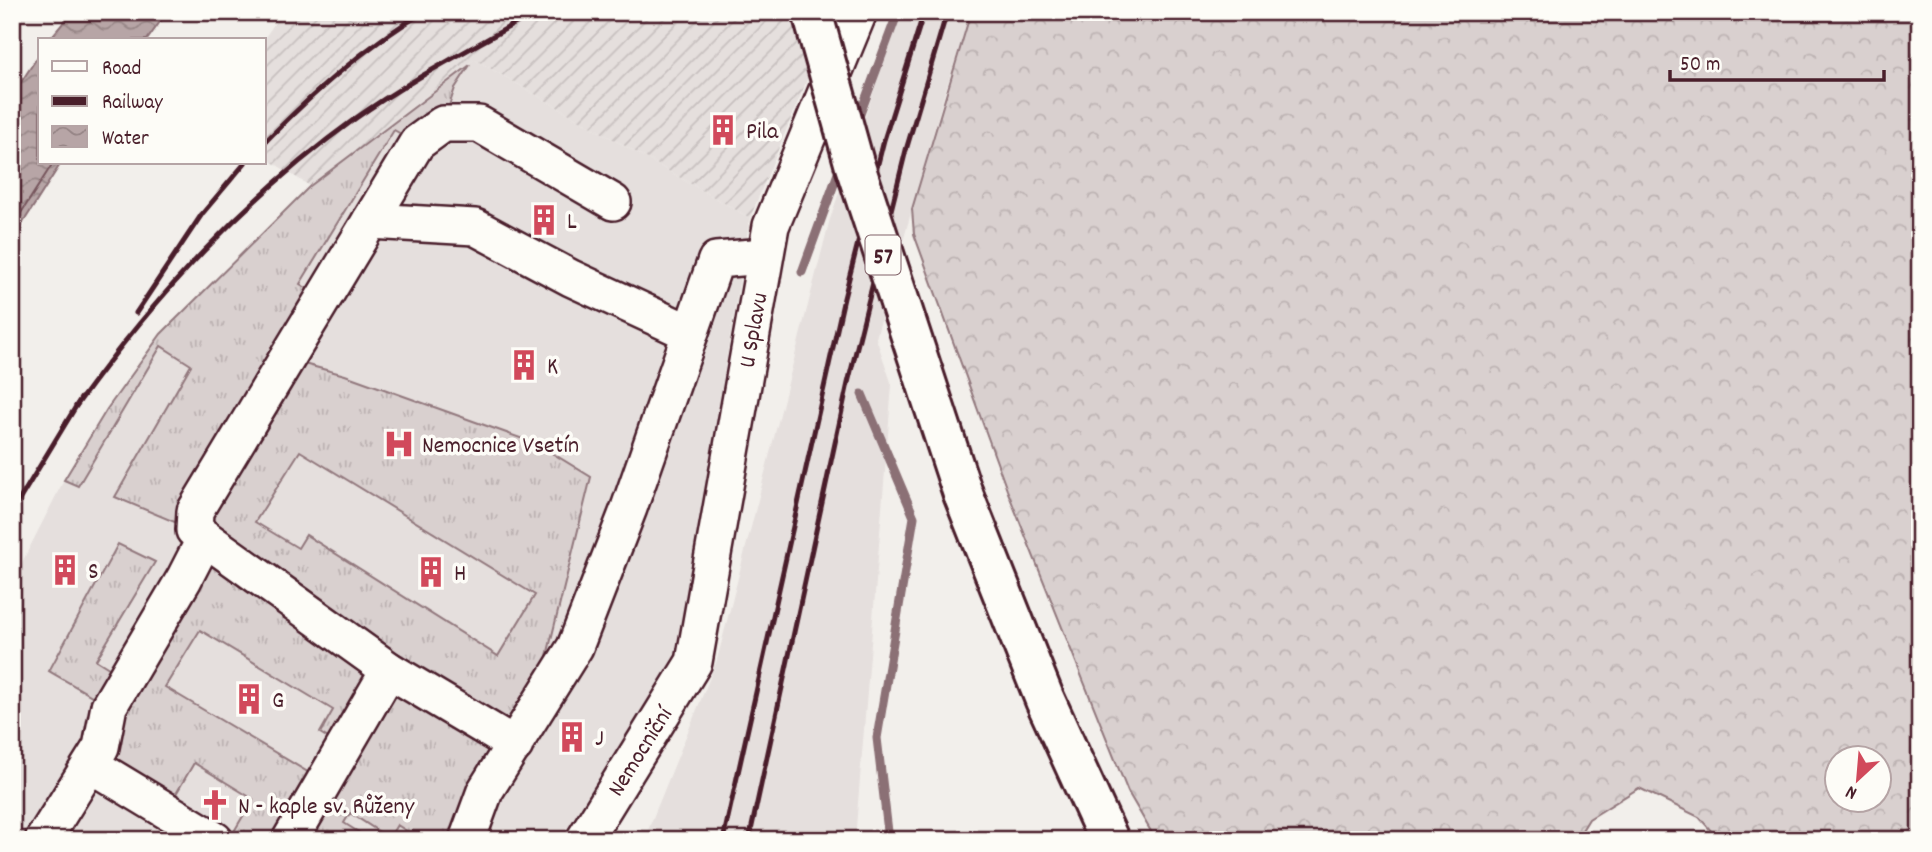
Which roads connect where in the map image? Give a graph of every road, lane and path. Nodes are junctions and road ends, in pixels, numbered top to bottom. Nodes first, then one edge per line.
1 (812, 12) edge
2 (859, 12) edge
3 (613, 202) dead end
4 (370, 221) junction
5 (765, 256) junction
6 (690, 333) junction
7 (205, 538) junction
8 (694, 662) joint
9 (389, 670) junction
10 (515, 745) junction
11 (90, 765) junction
12 (43, 840) edge
13 (215, 840) edge
14 (290, 840) edge
15 (467, 840) edge
16 (584, 840) edge
17 (1108, 840) edge

1 - 17 main road, 57, bridge
2 - 5 street, U Splavu
3 - 4 street
4 - 6 street
4 - 7 street
5 - 6 street
5 - 8 street, U Splavu
6 - 10 street
7 - 9 street
7 - 11 street
8 - 16 street, Nemocniční
9 - 10 street
9 - 14 street
10 - 15 street
11 - 12 street
11 - 13 street

